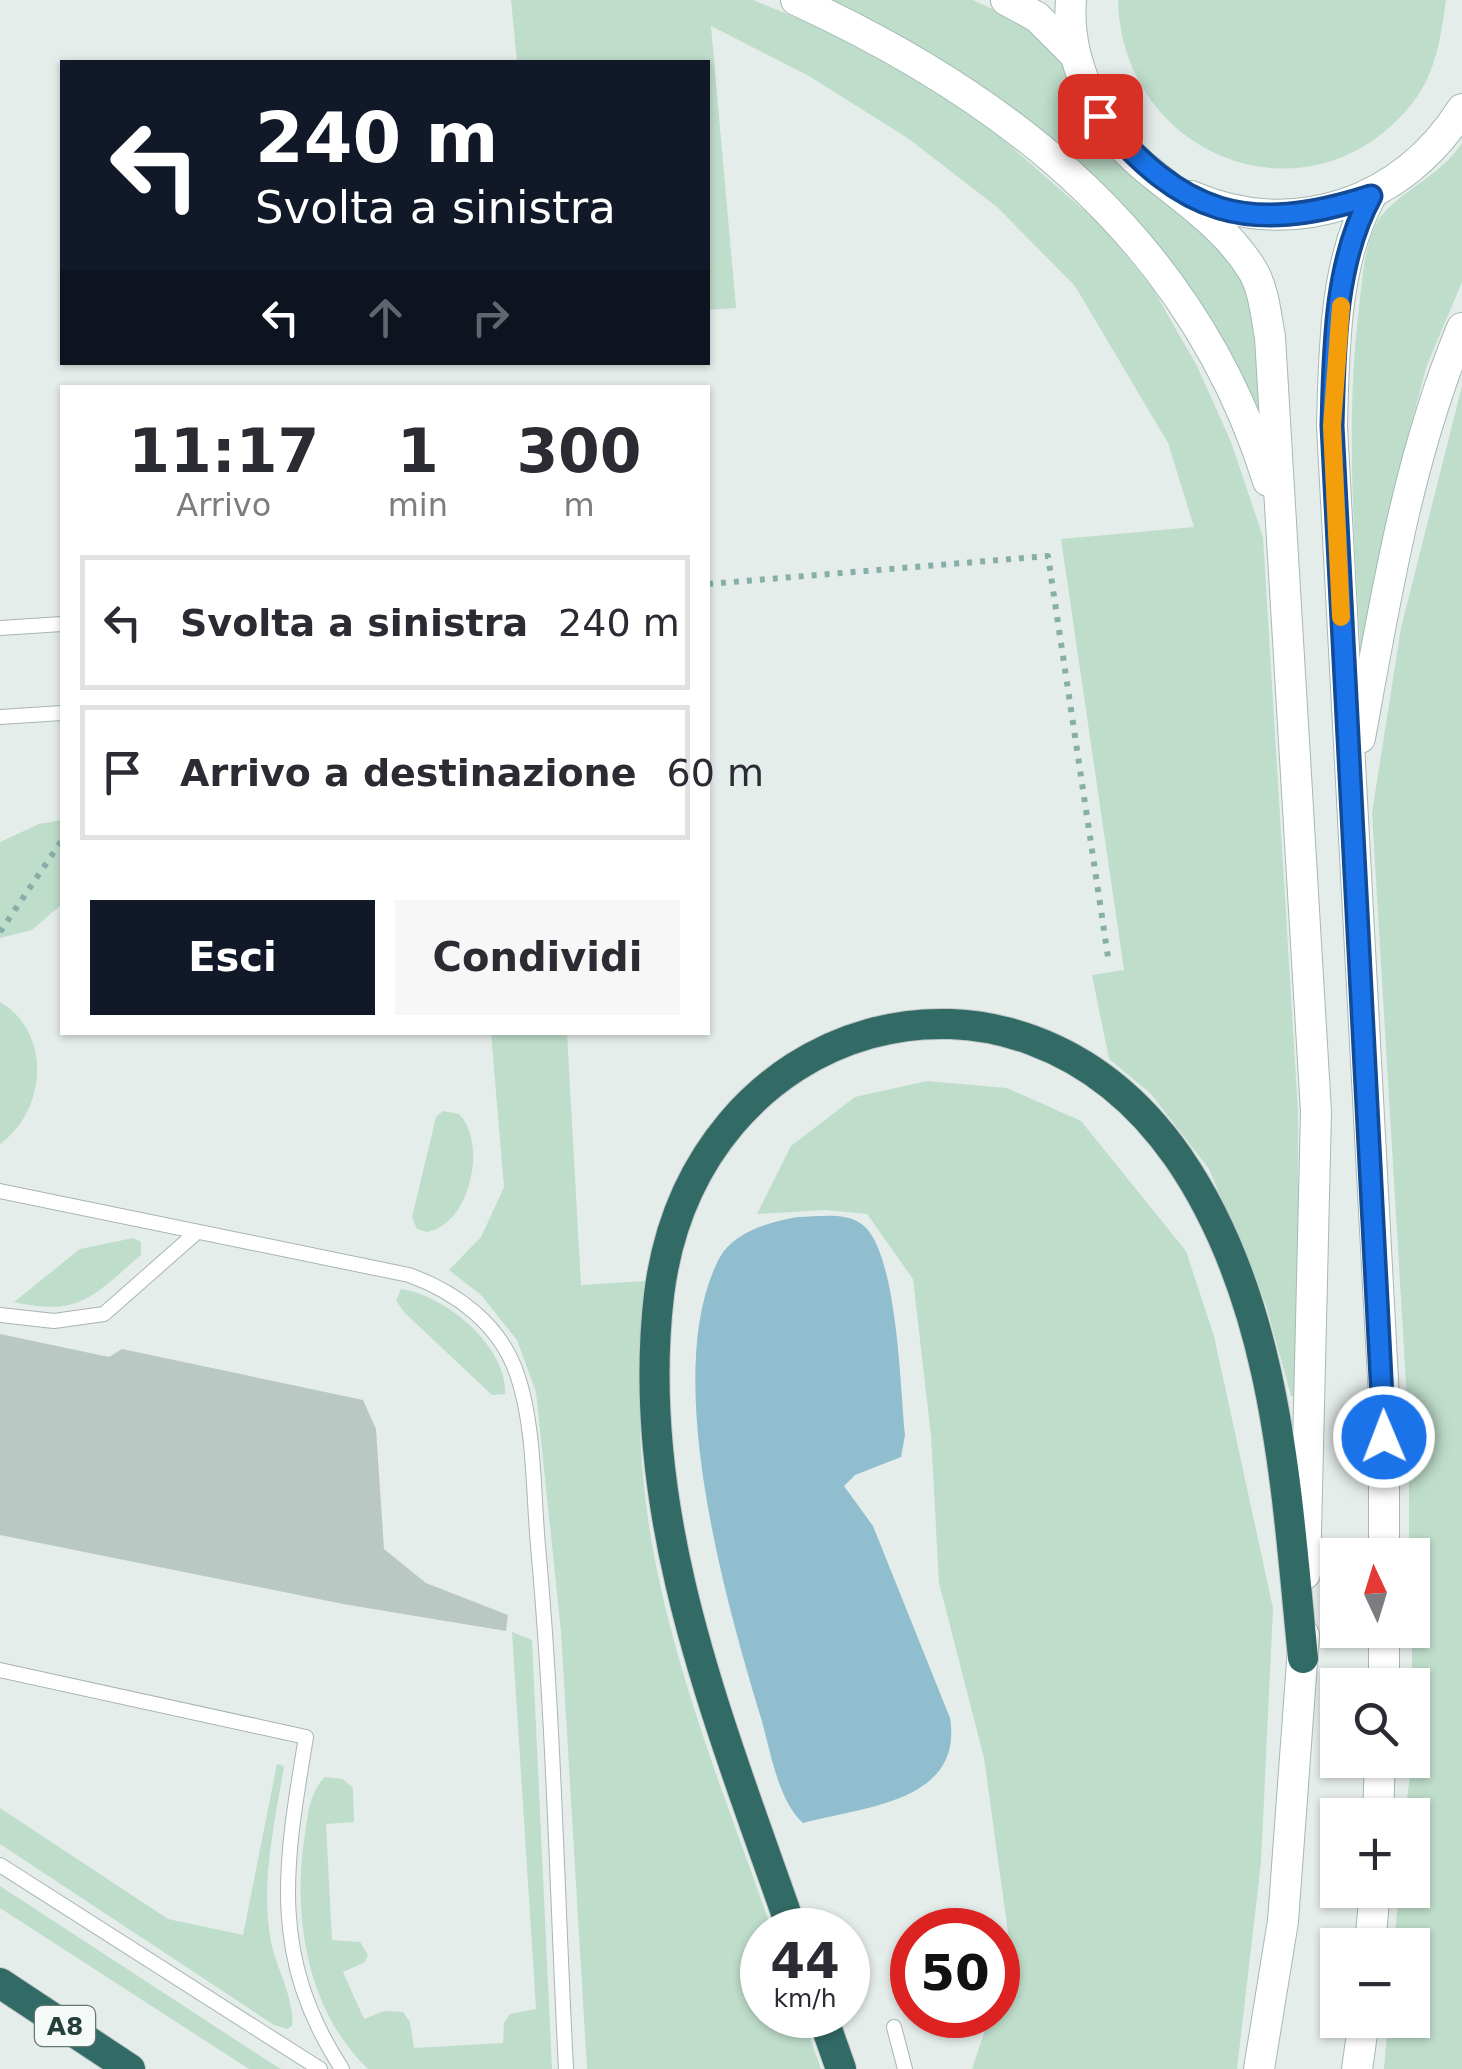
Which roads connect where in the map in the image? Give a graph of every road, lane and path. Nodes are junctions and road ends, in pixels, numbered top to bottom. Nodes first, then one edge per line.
1 (796, 0) edge
2 (1006, 0) edge
3 (1071, 0) edge
4 (1076, 55) junction
5 (1462, 109) edge
6 (1175, 189) junction
7 (1371, 196) junction
8 (1462, 328) edge
9 (1284, 532) junction
10 (710, 584) edge
11 (60, 624) edge
12 (0, 628) edge
13 (60, 714) edge
14 (0, 717) edge
15 (1352, 810) junction
16 (60, 843) edge
17 (0, 932) edge
18 (1108, 957) dead end
19 (0, 1192) edge
20 (197, 1232) junction
21 (0, 1316) edge
22 (1384, 1538) edge
23 (1303, 1658) junction
24 (0, 1670) edge
25 (0, 1865) edge
26 (785, 1908) edge
27 (0, 1984) edge
28 (830, 2038) edge
29 (897, 2038) edge
30 (1361, 2038) edge
31 (130, 2069) edge
32 (320, 2069) edge
33 (342, 2069) edge
34 (566, 2069) edge
35 (841, 2069) edge
36 (905, 2069) edge
37 (1259, 2069) edge
38 (1357, 2069) edge

1 - 9 main road
2 - 4 main road
3 - 4 main road
4 - 6 main road
5 - 7 main road
6 - 7 main road
6 - 9 main road
7 - 15 main road
8 - 15 main road
9 - 23 main road
10 - 18 path
11 - 12 lane
13 - 14 lane
15 - 22 main road
16 - 17 path
19 - 20 lane
20 - 21 lane
20 - 34 lane
23 - 26 highway
23 - 37 main road
24 - 33 lane
25 - 32 lane
27 - 31 highway, A8
28 - 35 highway
29 - 36 lane
30 - 38 main road

